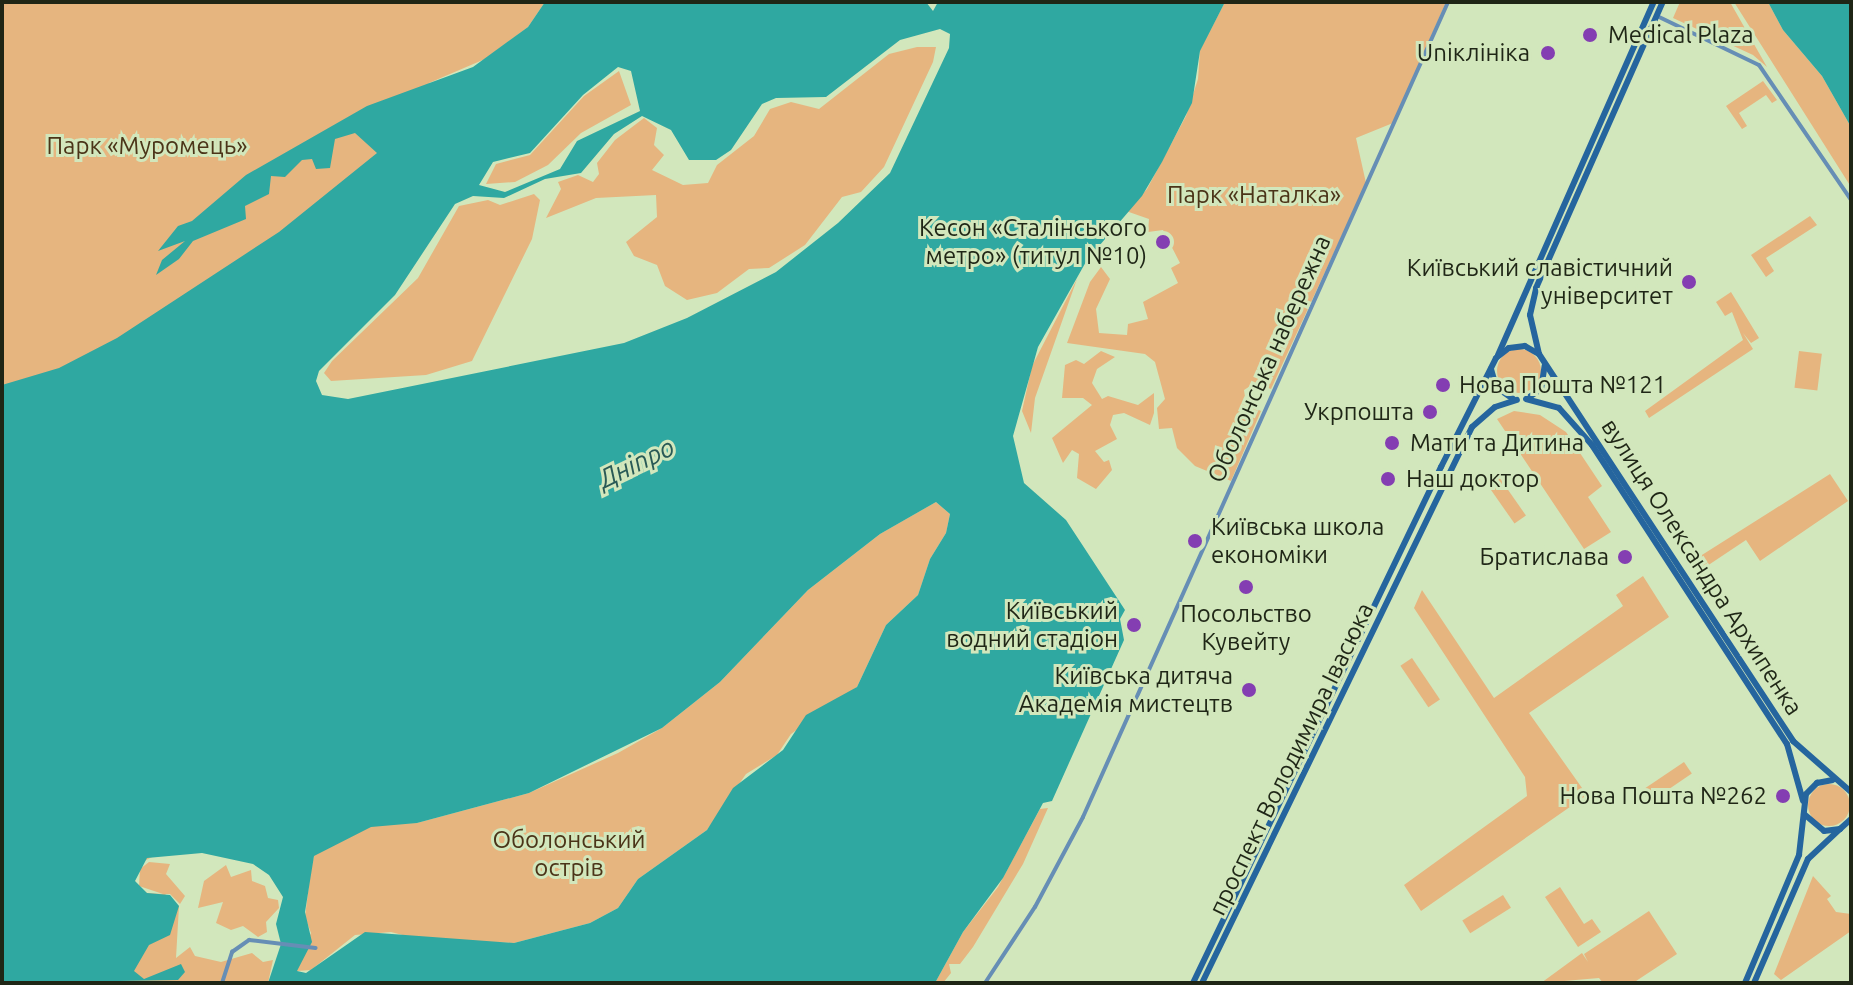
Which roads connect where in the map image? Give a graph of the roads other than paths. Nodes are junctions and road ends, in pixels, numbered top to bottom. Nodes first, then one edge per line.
1 (1448, 2) edge
2 (1654, 2) edge
3 (1663, 2) edge
4 (1657, 16) junction
5 (1618, 78) junction
6 (1628, 83) junction
7 (1851, 200) edge
8 (1539, 354) junction
9 (1496, 358) junction
10 (1545, 362) junction
11 (1491, 369) junction
12 (1526, 399) junction
13 (1517, 400) junction
14 (1356, 645) junction
15 (1364, 649) junction
16 (1840, 782) junction
17 (1850, 790) edge
18 (1803, 801) junction
19 (1803, 810) junction
20 (1851, 821) edge
21 (1842, 828) junction
22 (314, 948) dead end
23 (222, 983) edge
24 (985, 983) edge
25 (1193, 983) edge
26 (1202, 983) edge
27 (1745, 983) edge
28 (1754, 983) edge

1 - 24 street, Оболонська набережна
2 - 5 main road
3 - 4 main road
4 - 6 main road
4 - 7 street
5 - 6 main road
5 - 9 main road
6 - 8 main road
8 - 9 main road
8 - 10 main road
9 - 11 main road
10 - 12 main road
10 - 16 main road, вулиця Олександра Архипенка
11 - 13 main road
11 - 14 main road, проспект Володимира Івасюка
12 - 13 main road
12 - 18 main road, вулиця Олександра Архипенка
13 - 15 main road, проспект Володимира Івасюка
14 - 15 main road
14 - 25 main road, проспект Володимира Івасюка
15 - 26 main road, проспект Володимира Івасюка
16 - 17 main road, вулиця Олександра Архипенка
16 - 18 main road
18 - 19 main road, вулиця Олександра Архипенка
19 - 21 main road
19 - 27 main road, вулиця Олександра Архипенка
20 - 21 main road
21 - 28 main road
22 - 23 street

